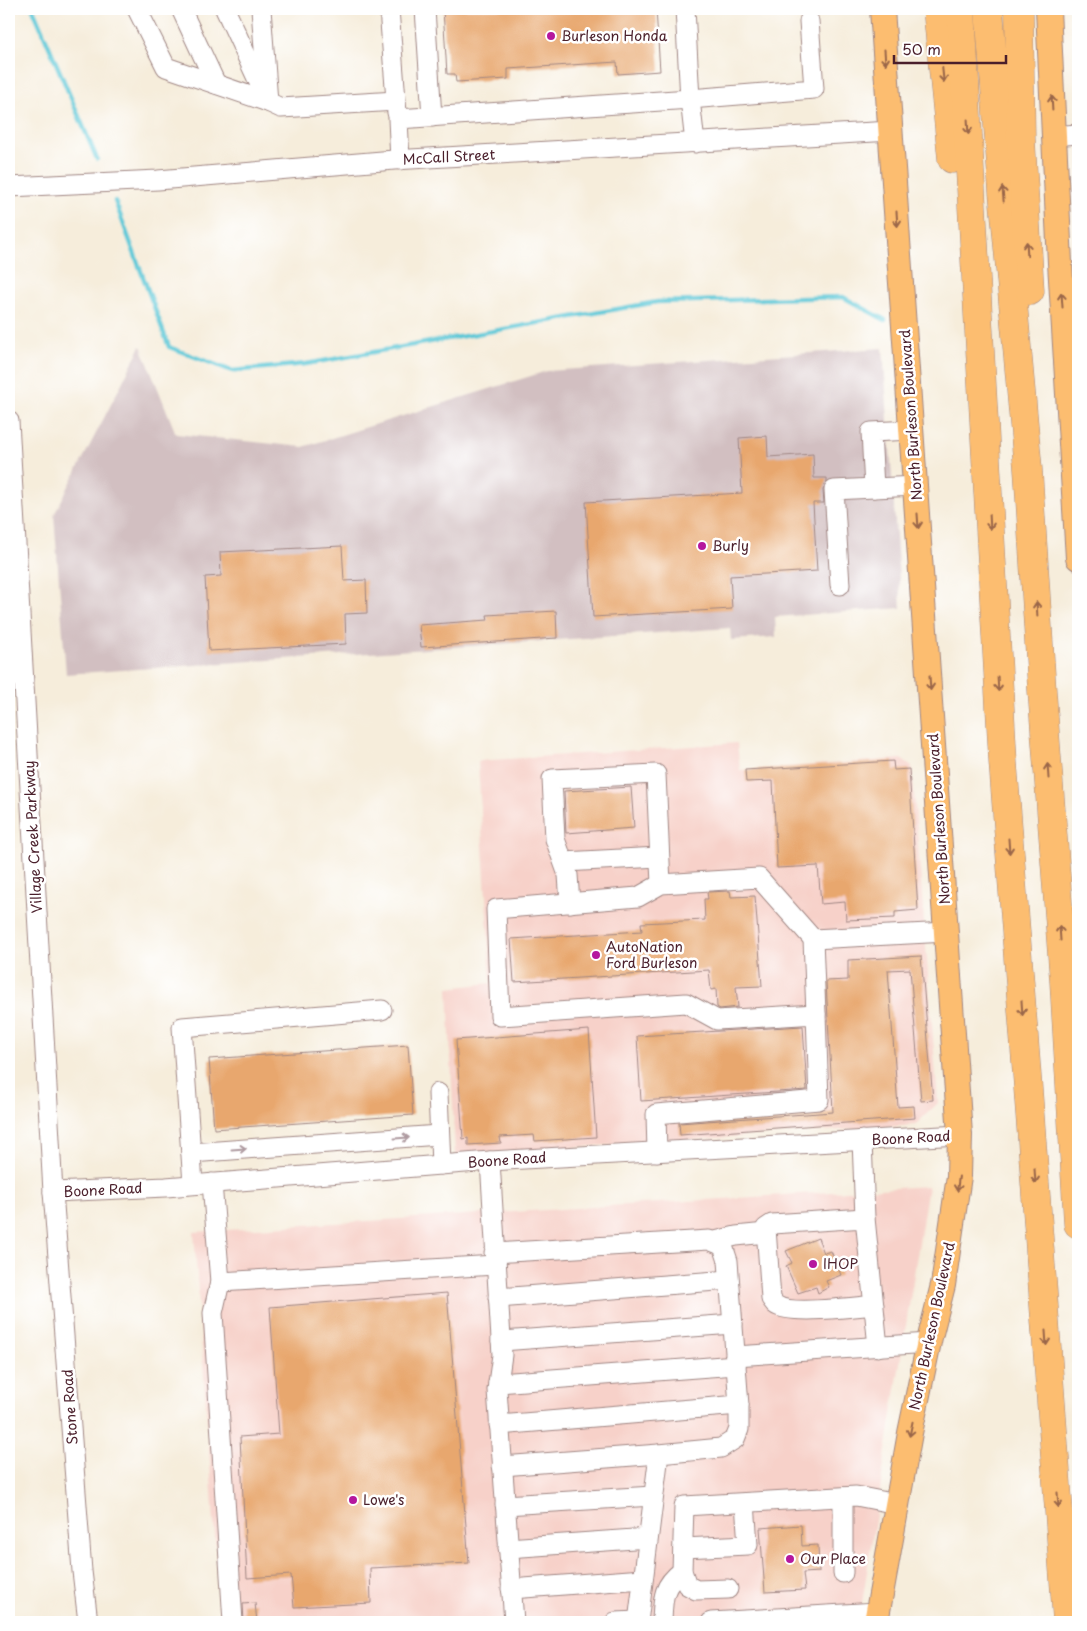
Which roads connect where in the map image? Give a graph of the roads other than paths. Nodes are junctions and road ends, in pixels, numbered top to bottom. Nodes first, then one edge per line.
1 (136, 9) edge
2 (181, 9) edge
3 (225, 9) edge
4 (261, 9) edge
5 (389, 9) edge
6 (425, 9) edge
7 (685, 9) edge
8 (882, 9) edge
9 (937, 9) edge
10 (961, 9) edge
11 (989, 9) edge
12 (1019, 9) edge
13 (1048, 9) edge
14 (809, 21) dead end
15 (216, 84) junction
16 (690, 99) junction
17 (268, 102) junction
18 (397, 110) junction
19 (432, 117) junction
20 (890, 131) junction
21 (1078, 134) edge
22 (1054, 136) junction
23 (695, 143) junction
24 (400, 160) junction
25 (9, 187) edge
26 (9, 421) edge
27 (912, 430) junction
28 (1028, 469) junction
29 (987, 473) junction
30 (916, 486) junction
31 (874, 488) junction
32 (1078, 554) edge
33 (1078, 558) edge
34 (840, 585) dead end
35 (659, 857) junction
36 (564, 862) junction
37 (661, 884) junction
38 (570, 903) junction
39 (947, 932) junction
40 (813, 939) junction
41 (1064, 982) junction
42 (382, 1010) dead end
43 (816, 1014) junction
44 (1078, 1064) edge
45 (438, 1093) dead end
46 (439, 1135) junction
47 (960, 1135) junction
48 (862, 1140) junction
49 (658, 1152) junction
50 (191, 1153) junction
51 (490, 1161) junction
52 (440, 1165) junction
53 (203, 1184) junction
54 (53, 1192) junction
55 (865, 1218) junction
56 (1078, 1224) edge
57 (766, 1233) junction
58 (715, 1242) junction
59 (495, 1259) junction
60 (729, 1280) junction
61 (220, 1282) junction
62 (498, 1298) junction
63 (874, 1305) junction
64 (733, 1324) junction
65 (501, 1341) junction
66 (929, 1343) junction
67 (878, 1347) junction
68 (735, 1360) junction
69 (498, 1382) junction
70 (738, 1405) junction
71 (499, 1425) junction
72 (659, 1454) junction
73 (502, 1466) junction
74 (654, 1496) junction
75 (843, 1497) junction
76 (745, 1503) junction
77 (897, 1504) junction
78 (505, 1505) junction
79 (648, 1538) junction
80 (508, 1548) junction
81 (683, 1548) junction
82 (682, 1571) junction
83 (843, 1573) dead end
84 (643, 1579) junction
85 (511, 1589) junction
86 (728, 1589) dead end
87 (876, 1617) edge
88 (823, 1619) edge
89 (638, 1621) edge
90 (88, 1622) edge
91 (233, 1622) edge
92 (514, 1622) edge
93 (615, 1622) edge
94 (662, 1622) edge
95 (710, 1622) edge
96 (1067, 1622) edge

1 - 15 street
2 - 15 street
3 - 17 street
4 - 17 street
5 - 18 street
6 - 19 street
7 - 16 street
8 -> 20 main road, North Burleson Boulevard
9 -> 29 highway
10 -> 29 highway
28 -> 11 highway
28 -> 12 highway
22 -> 13 main road
14 - 16 street
15 - 17 street
16 - 19 street
16 - 23 street
17 - 18 street
18 - 19 street
18 - 24 street
20 - 23 street, McCall Street
20 -> 27 main road, North Burleson Boulevard
21 - 22 street
32 -> 22 main road
23 - 24 street, McCall Street
24 - 25 street, McCall Street
26 - 54 street, Village Creek Parkway
27 - 30 main road, North Burleson Boulevard
27 - 31 street
41 -> 28 highway
29 -> 96 highway
30 - 31 street
30 -> 39 main road, North Burleson Boulevard
31 - 34 street
32 - 33 main road
35 - 36 street
35 - 36 street
35 - 37 street
36 - 38 street
37 - 38 street
37 - 40 street
38 - 43 street
39 - 40 street
39 - 47 main road, North Burleson Boulevard
40 - 43 street
41 - 44 highway
41 - 56 highway
42 - 50 street
43 - 49 street
45 - 46 street
50 -> 46 street
46 - 52 street
47 - 48 street, Boone Road
47 -> 66 main road, North Burleson Boulevard
48 - 49 street, Boone Road
48 - 55 street
49 - 51 street, Boone Road
50 - 53 street
51 - 52 street, Boone Road
51 - 59 street
52 - 53 street, Boone Road
53 - 54 street, Boone Road
53 - 61 street
54 - 90 street, Stone Road
55 - 57 street
55 - 63 street
57 - 58 street
57 - 63 street
58 - 59 street
58 - 60 street
59 - 61 street
59 - 62 street
60 - 62 street
60 - 64 street
61 - 91 street
62 - 65 street
63 - 67 street
64 - 65 street
64 - 68 street
65 - 69 street
66 - 67 street
66 -> 77 main road, North Burleson Boulevard
67 - 68 street
68 - 69 street
68 - 70 street
69 - 71 street
70 - 71 street
70 - 72 street
71 - 73 street
72 - 73 street
72 - 74 street
73 - 78 street
74 - 78 street
74 - 79 street
75 - 76 street
75 - 77 street
75 - 83 street
76 - 81 street
76 - 81 street
77 - 87 main road, North Burleson Boulevard
78 - 80 street
79 - 80 street
79 - 84 street
80 - 85 street
81 - 82 street
82 - 86 street
82 - 94 street
84 - 85 street
84 - 89 street
85 - 92 street
87 - 88 street
88 - 95 street
89 - 93 street

